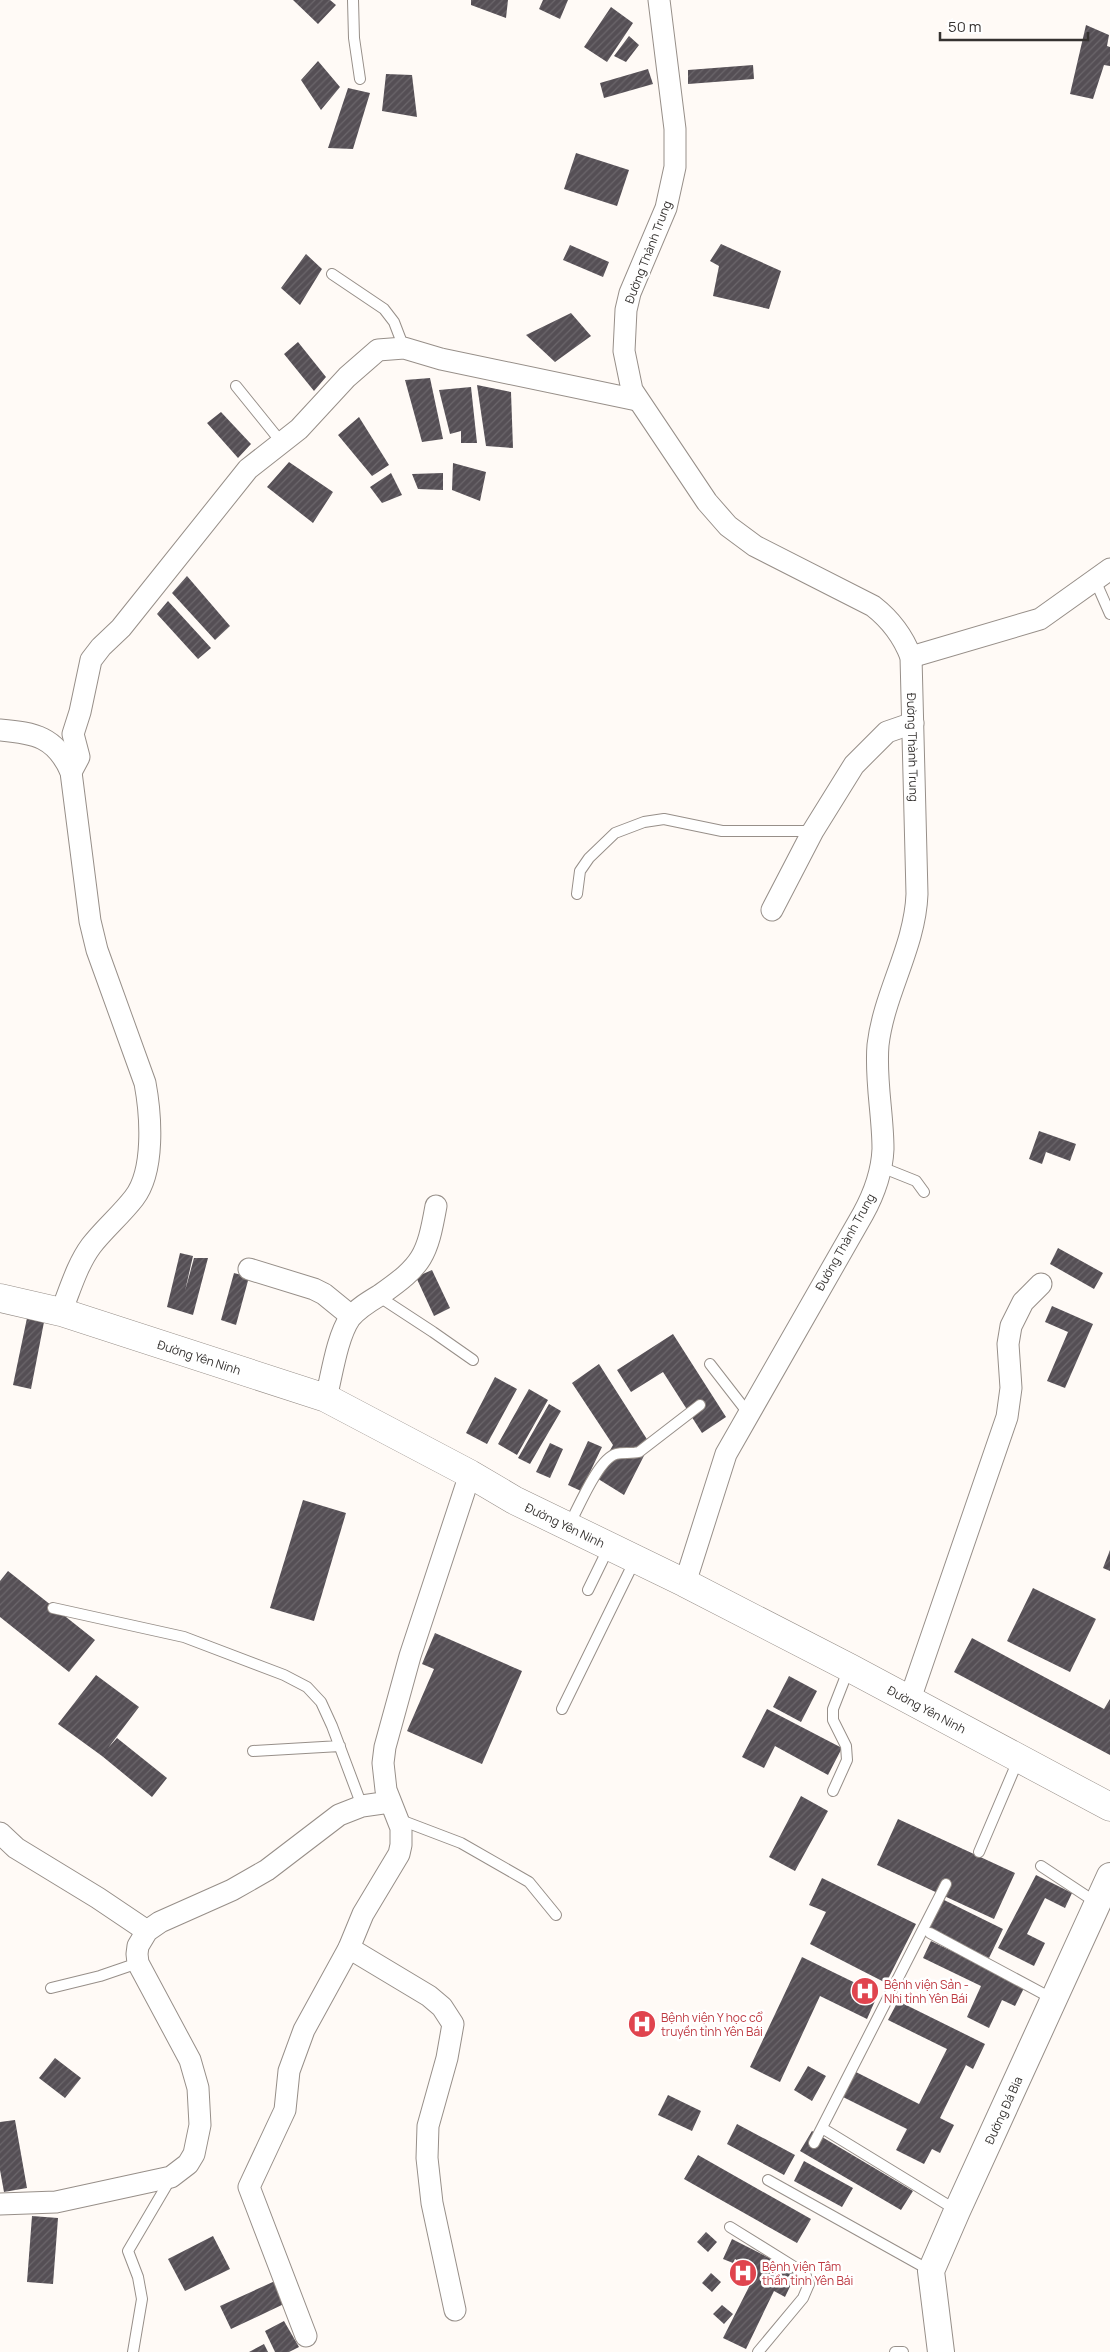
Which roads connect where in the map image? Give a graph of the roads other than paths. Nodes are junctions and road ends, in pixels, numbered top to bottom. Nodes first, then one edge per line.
1 (353, 0) edge
2 (659, 0) edge
3 (360, 79) dead end
4 (332, 274) dead end
5 (404, 348) junction
6 (236, 386) dead end
7 (637, 400) junction
8 (282, 443) junction
9 (1102, 574) edge
10 (1110, 614) edge
11 (911, 657) junction
12 (913, 723) junction
13 (0, 730) edge
14 (71, 772) junction
15 (813, 831) junction
16 (577, 894) dead end
17 (772, 910) dead end
18 (881, 1167) junction
19 (924, 1192) dead end
20 (436, 1206) dead end
21 (249, 1269) dead end
22 (1040, 1284) dead end
23 (378, 1296) junction
24 (0, 1298) edge
25 (61, 1312) junction
26 (352, 1316) junction
27 (472, 1360) dead end
28 (710, 1364) dead end
29 (326, 1398) junction
30 (700, 1405) dead end
31 (748, 1413) junction
32 (470, 1474) junction
33 (568, 1526) junction
34 (609, 1546) junction
35 (636, 1559) junction
36 (685, 1583) junction
37 (588, 1590) dead end
38 (52, 1608) dead end
39 (850, 1668) junction
40 (910, 1699) junction
41 (562, 1709) dead end
42 (340, 1746) junction
43 (253, 1750) dead end
44 (1019, 1757) junction
45 (833, 1791) dead end
46 (362, 1806) junction
47 (1110, 1807) edge
48 (393, 1810) junction
49 (0, 1833) edge
50 (979, 1852) dead end
51 (1041, 1866) dead end
52 (1110, 1876) edge
53 (946, 1884) dead end
54 (1098, 1904) junction
55 (556, 1915) dead end
56 (147, 1931) junction
57 (930, 1933) dead end
58 (349, 1948) junction
59 (138, 1963) junction
60 (50, 1988) dead end
61 (1054, 2000) junction
62 (822, 2128) junction
63 (814, 2143) dead end
64 (171, 2177) junction
65 (768, 2180) dead end
66 (0, 2204) edge
67 (957, 2211) junction
68 (730, 2228) dead end
69 (932, 2271) junction
70 (455, 2310) dead end
71 (306, 2336) dead end
72 (133, 2352) edge
73 (758, 2352) edge
74 (896, 2352) edge
75 (903, 2352) edge
76 (941, 2352) edge

1 - 3 lane
2 - 7 street, Đường Thành Trung
4 - 5 lane
5 - 7 street
5 - 8 street
6 - 8 lane
7 - 11 street, Đường Thành Trung
8 - 14 street
9 - 10 lane
9 - 11 street
11 - 12 street, Đường Thành Trung
12 - 15 street
12 - 18 street, Đường Thành Trung
13 - 14 street
14 - 25 street
15 - 16 lane
15 - 17 street
18 - 19 lane
18 - 31 street, Đường Thành Trung
20 - 23 street
21 - 26 street
22 - 40 street
23 - 26 street
23 - 27 lane
24 - 25 main road, Đường Yên Ninh
25 - 29 main road, Đường Yên Ninh
26 - 29 street
28 - 31 lane
29 - 32 main road, Đường Yên Ninh
30 - 33 lane
31 - 36 street, Đường Thành Trung
32 - 33 main road, Đường Yên Ninh
32 - 48 street
33 - 34 main road, Đường Yên Ninh
34 - 35 main road, Đường Yên Ninh
34 - 37 lane
35 - 36 main road, Đường Yên Ninh
35 - 41 lane
36 - 39 main road, Đường Yên Ninh
38 - 42 lane
39 - 40 main road, Đường Yên Ninh
39 - 45 lane
40 - 44 main road, Đường Yên Ninh
42 - 43 lane
42 - 46 lane
44 - 47 main road, Đường Yên Ninh
44 - 50 lane
46 - 48 street
46 - 56 street
48 - 55 lane
48 - 58 street
49 - 56 street
51 - 54 lane
52 - 54 street, Đường Đá Bia
53 - 62 lane
54 - 61 street, Đường Đá Bia
56 - 59 street
57 - 61 lane
58 - 70 street
58 - 71 street
59 - 60 lane
59 - 64 street
61 - 67 street, Đường Đá Bia
62 - 63 lane
62 - 67 lane
64 - 66 street
64 - 72 lane
65 - 69 lane
67 - 69 street, Đường Đá Bia
68 - 73 lane
69 - 76 street, Đường Đá Bia
74 - 75 lane

